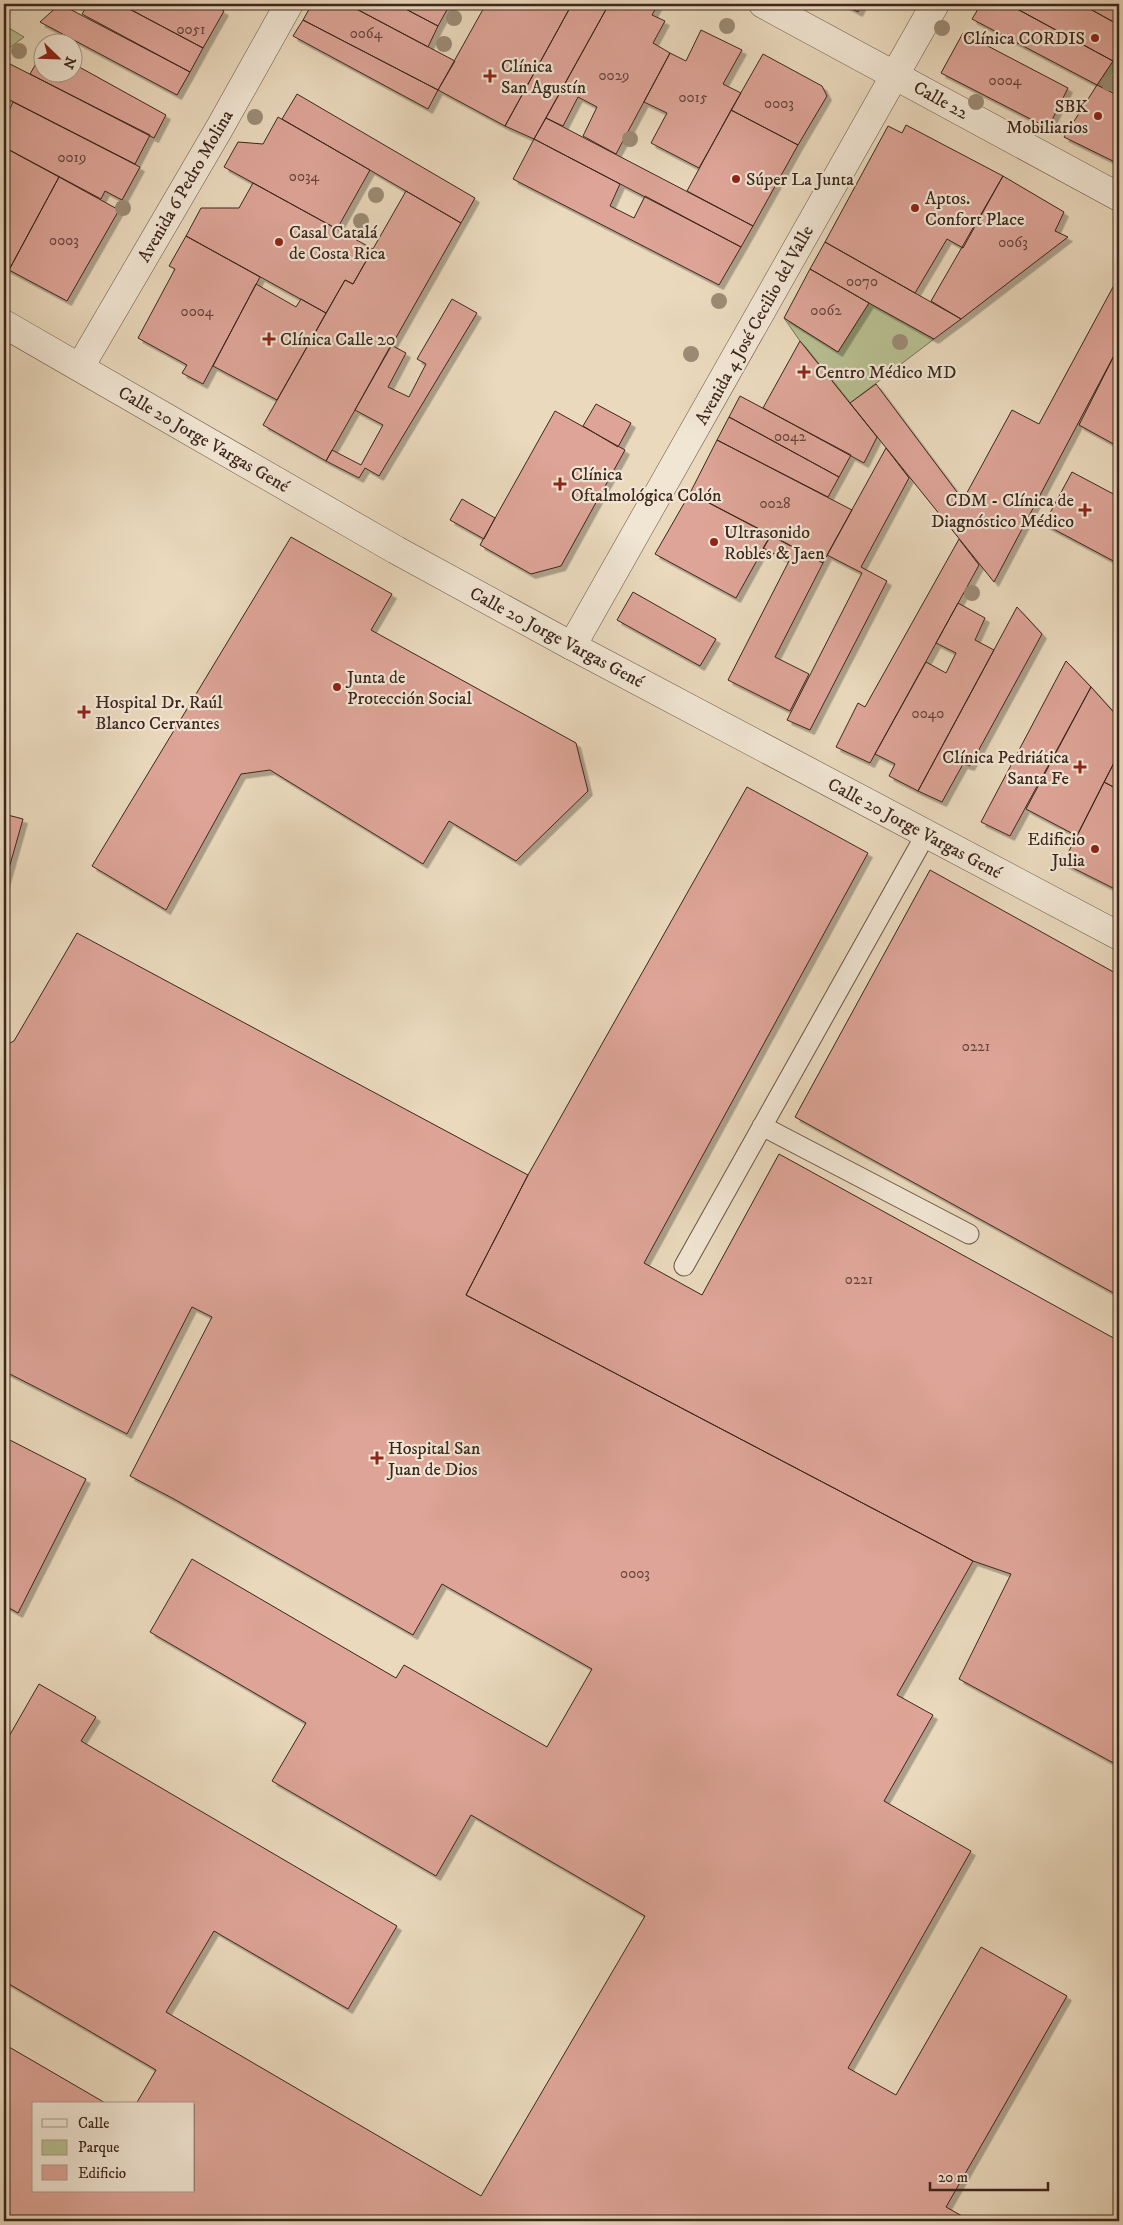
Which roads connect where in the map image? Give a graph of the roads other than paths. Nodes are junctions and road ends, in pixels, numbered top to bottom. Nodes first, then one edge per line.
1 (289, 4) edge
2 (763, 4) edge
3 (935, 4) edge
4 (895, 74) junction
5 (1119, 197) edge
6 (4, 324) edge
7 (80, 367) junction
8 (572, 646) junction
9 (926, 834) junction
10 (1119, 936) edge
11 (762, 1126) junction
12 (969, 1234) dead end
13 (684, 1266) dead end

1 - 7 street, Avenida 6 Pedro Molina
2 - 4 street, Calle 22
3 - 4 street, Avenida 4 José Cecilio del Valle
4 - 5 street, Calle 22
4 - 8 street, Avenida 4 José Cecilio del Valle
6 - 7 street, Calle 20 Jorge Vargas Gené
7 - 8 street, Calle 20 Jorge Vargas Gené
8 - 9 street, Calle 20 Jorge Vargas Gené
9 - 10 street, Calle 20 Jorge Vargas Gené
9 - 11 lane
11 - 12 lane
11 - 13 lane

